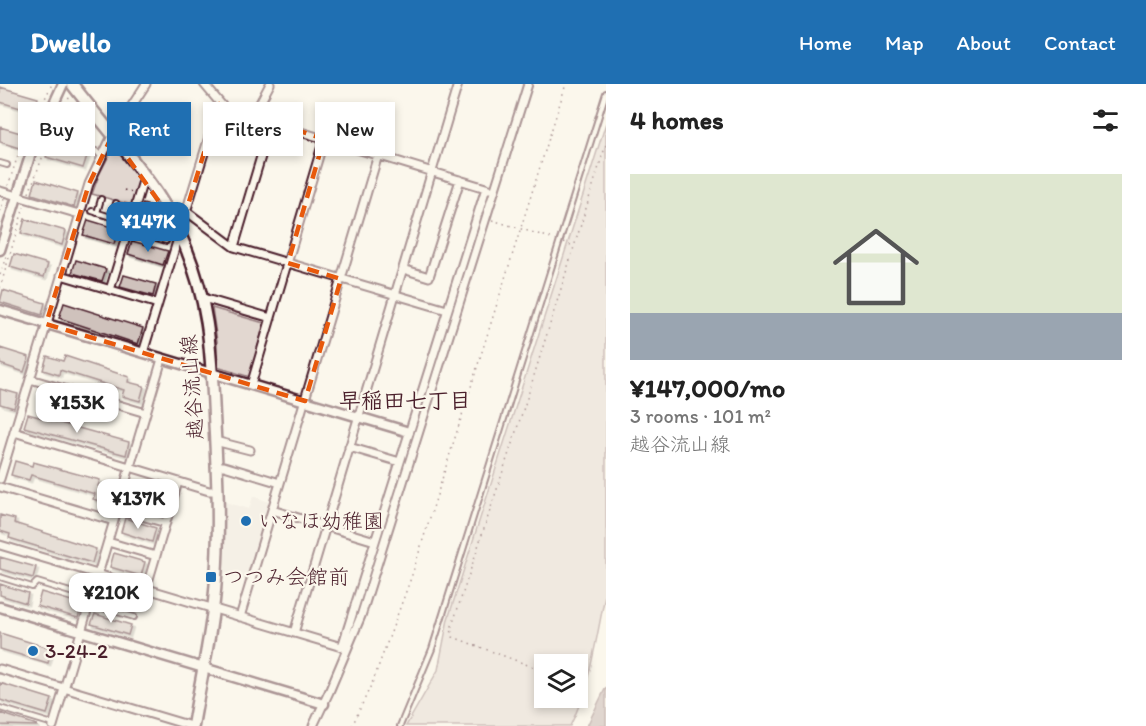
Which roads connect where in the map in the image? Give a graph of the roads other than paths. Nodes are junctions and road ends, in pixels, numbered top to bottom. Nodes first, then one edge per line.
1 (146, 84) edge
2 (204, 84) edge
3 (270, 84) edge
4 (458, 84) edge
5 (519, 84) edge
6 (70, 85) edge
7 (527, 85) edge
8 (606, 93) edge
9 (134, 102) edge
10 (218, 102) edge
11 (260, 102) edge
12 (107, 130) edge
13 (107, 145) edge
14 (95, 151) edge
15 (101, 156) junction
16 (127, 156) edge
17 (203, 156) edge
18 (261, 156) edge
19 (319, 156) edge
20 (378, 156) edge
21 (381, 156) edge
22 (0, 163) edge
23 (7, 165) dead end
24 (432, 172) junction
25 (146, 180) junction
26 (460, 180) junction
27 (486, 188) junction
28 (494, 191) junction
29 (3, 192) edge
30 (22, 197) junction
31 (101, 199) dead end
32 (116, 203) dead end
33 (186, 211) junction
34 (79, 214) junction
35 (112, 218) junction
36 (165, 221) dead end
37 (129, 227) junction
38 (180, 234) junction
39 (160, 239) junction
40 (166, 241) dead end
41 (234, 247) junction
42 (0, 250) edge
43 (288, 263) junction
44 (403, 269) junction
45 (61, 275) junction
46 (341, 279) junction
47 (110, 290) junction
48 (395, 295) junction
49 (203, 298) junction
50 (158, 304) junction
51 (0, 310) edge
52 (447, 310) junction
53 (271, 318) junction
54 (46, 324) junction
55 (143, 353) junction
56 (162, 359) junction
57 (212, 374) junction
58 (30, 379) junction
59 (251, 385) junction
60 (305, 401) junction
61 (146, 414) junction
62 (359, 417) junction
63 (14, 432) junction
64 (409, 432) junction
65 (215, 441) junction
66 (349, 447) junction
67 (250, 450) dead end
68 (3, 459) edge
69 (400, 462) junction
70 (217, 466) junction
71 (130, 467) junction
72 (0, 479) edge
73 (178, 482) junction
74 (280, 483) junction
75 (0, 487) edge
76 (218, 491) junction
77 (117, 509) junction
78 (272, 510) junction
79 (114, 521) junction
80 (166, 523) junction
81 (326, 526) junction
82 (375, 541) junction
83 (108, 542) junction
84 (0, 545) edge
85 (156, 556) junction
86 (98, 575) junction
87 (0, 577) edge
88 (146, 589) junction
89 (90, 601) junction
90 (0, 607) edge
91 (213, 609) junction
92 (134, 617) dead end
93 (240, 617) junction
94 (81, 632) junction
95 (294, 633) junction
96 (344, 648) junction
97 (203, 668) junction
98 (0, 669) edge
99 (64, 688) junction
100 (324, 704) junction
101 (0, 708) edge
102 (158, 716) junction
103 (53, 725) edge
104 (154, 726) edge
105 (192, 726) edge
106 (313, 726) edge
107 (400, 726) edge

1 - 9 street
2 - 10 street
3 - 11 street
4 - 24 street
5 - 7 street
6 - 12 main road, 越谷流山線
6 - 30 street
7 - 28 street
8 - 107 lane
13 - 15 street
14 - 15 lane
15 - 34 street
16 - 25 main road, 越谷流山線
17 - 33 street
18 - 41 street
19 - 43 street
20 - 46 street
21 - 24 street
22 - 23 lane
24 - 26 street
24 - 44 street
25 - 37 street
25 - 38 main road, 越谷流山線
26 - 27 street
26 - 44 street
27 - 28 street
27 - 52 street
28 - 96 street
29 - 30 street
30 - 34 street
30 - 42 street
31 - 35 lane
32 - 35 lane
33 - 38 street
33 - 41 street
34 - 45 street
35 - 37 lane
36 - 39 lane
37 - 39 lane
37 - 47 street
38 - 49 main road, 越谷流山線
38 - 50 street
39 - 40 lane
41 - 43 street
43 - 46 street
43 - 53 street
44 - 48 street
45 - 47 street
45 - 54 street
46 - 48 street
46 - 60 street
47 - 50 street
48 - 52 street
48 - 62 street
49 - 53 street
49 - 57 main road, 越谷流山線
50 - 55 street
51 - 54 street
52 - 64 street
53 - 59 street
54 - 55 street
54 - 58 street
55 - 56 street
56 - 57 street
56 - 61 street
57 - 59 street
57 - 65 main road, 越谷流山線
58 - 61 street
58 - 63 street
59 - 60 street
60 - 62 street
60 - 74 street
61 - 71 street
62 - 64 street
62 - 66 street
63 - 68 street
63 - 71 street
64 - 69 street
65 - 67 street
65 - 70 main road, 越谷流山線
66 - 69 street
66 - 81 street
68 - 72 street
69 - 82 street
70 - 74 street
70 - 76 main road, 越谷流山線
71 - 73 street
71 - 77 street
73 - 76 street
73 - 80 street
74 - 78 street
75 - 79 street
76 - 91 main road, 越谷流山線
77 - 79 street
77 - 80 street
78 - 81 street
78 - 93 street
79 - 83 street
80 - 85 street
81 - 82 street
81 - 95 street
82 - 96 street
83 - 85 street
83 - 86 street
84 - 86 street
85 - 88 street
86 - 88 street
86 - 89 street
87 - 89 lane
88 - 91 street
89 - 92 lane
89 - 94 street
90 - 94 street
91 - 93 street
91 - 97 main road, 越谷流山線
93 - 95 street
94 - 97 street
94 - 99 street
95 - 96 street
96 - 100 street
97 - 100 street
97 - 105 main road, 越谷流山線
98 - 99 street
99 - 102 street
99 - 103 street
100 - 106 street
101 - 103 lane
102 - 104 street
102 - 105 street

